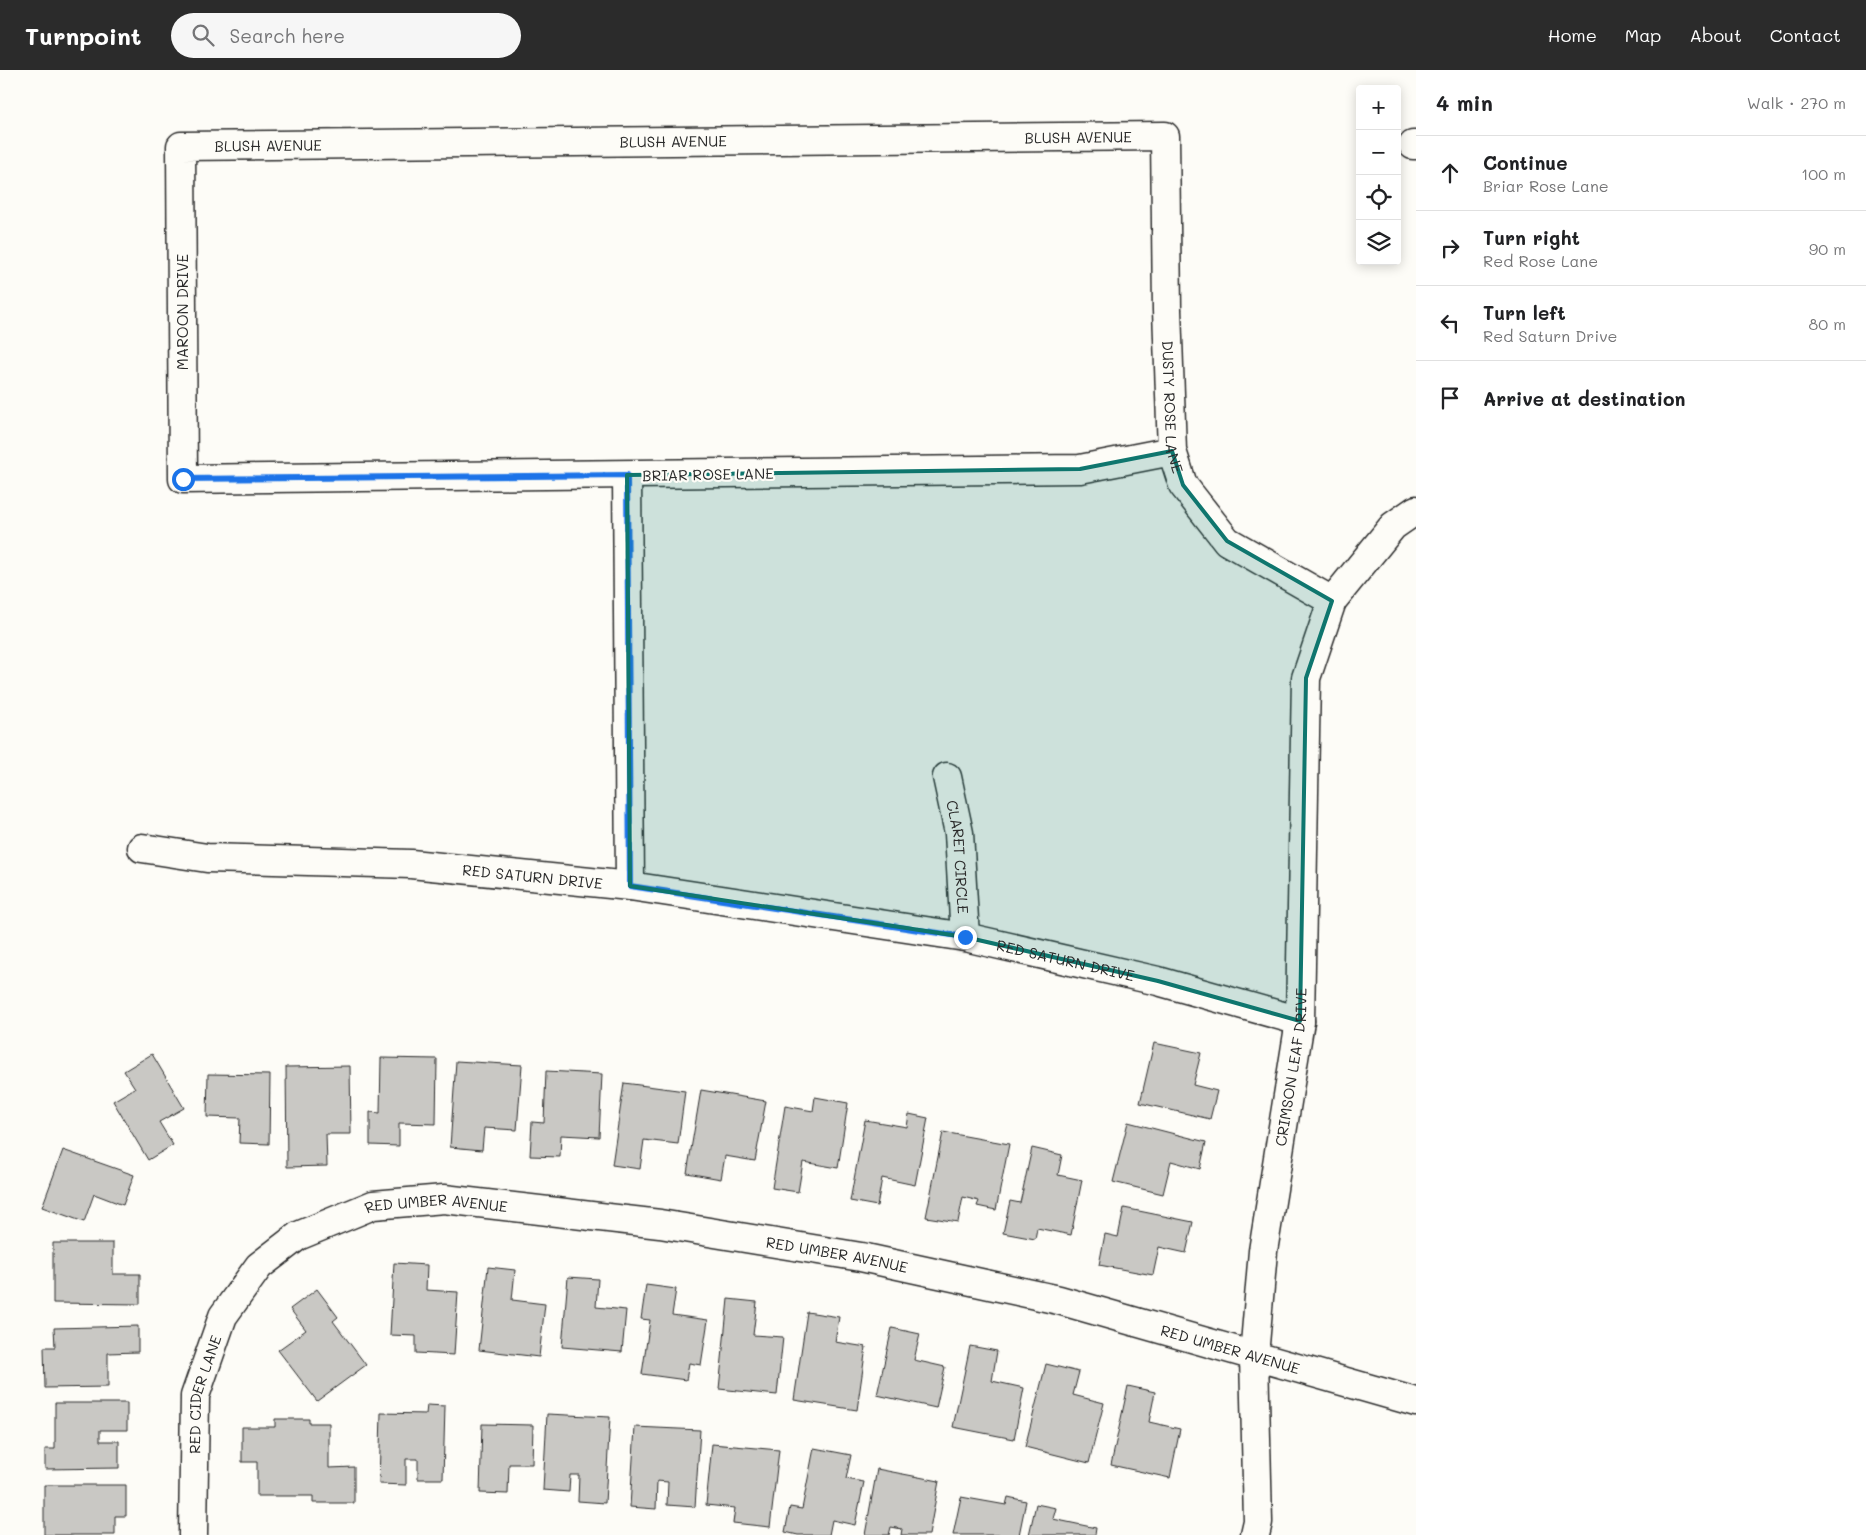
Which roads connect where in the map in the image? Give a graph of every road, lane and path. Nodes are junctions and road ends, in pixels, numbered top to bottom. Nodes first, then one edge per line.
1 (1165, 136) joint
2 (181, 146) joint
3 (1172, 451) junction
4 (627, 475) junction
5 (183, 479) joint
6 (1416, 510) edge
7 (1332, 601) junction
8 (947, 777) dead end
9 (142, 848) dead end
10 (630, 886) junction
11 (965, 937) junction
12 (1300, 1021) junction
13 (259, 1266) joint
14 (1254, 1356) junction
15 (1416, 1402) edge
16 (193, 1535) edge
17 (206, 1535) edge
18 (1255, 1535) edge

1 - 2 street, BLUSH AVENUE
1 - 3 street, DUSTY ROSE LANE
2 - 5 street, MAROON DRIVE
3 - 4 street, BRIAR ROSE LANE
3 - 7 street, DUSTY ROSE LANE
4 - 5 street, BRIAR ROSE LANE
4 - 10 street
6 - 7 street
7 - 12 street, CRIMSON LEAF DRIVE
8 - 11 street, CLARET CIRCLE
9 - 10 street, RED SATURN DRIVE
10 - 11 street, RED SATURN DRIVE
11 - 12 street, RED SATURN DRIVE
12 - 14 street, CRIMSON LEAF DRIVE
13 - 14 street, RED UMBER AVENUE
13 - 16 street, RED CIDER LANE
14 - 15 street, RED UMBER AVENUE
14 - 18 street, CRIMSON LEAF DRIVE
16 - 17 street

